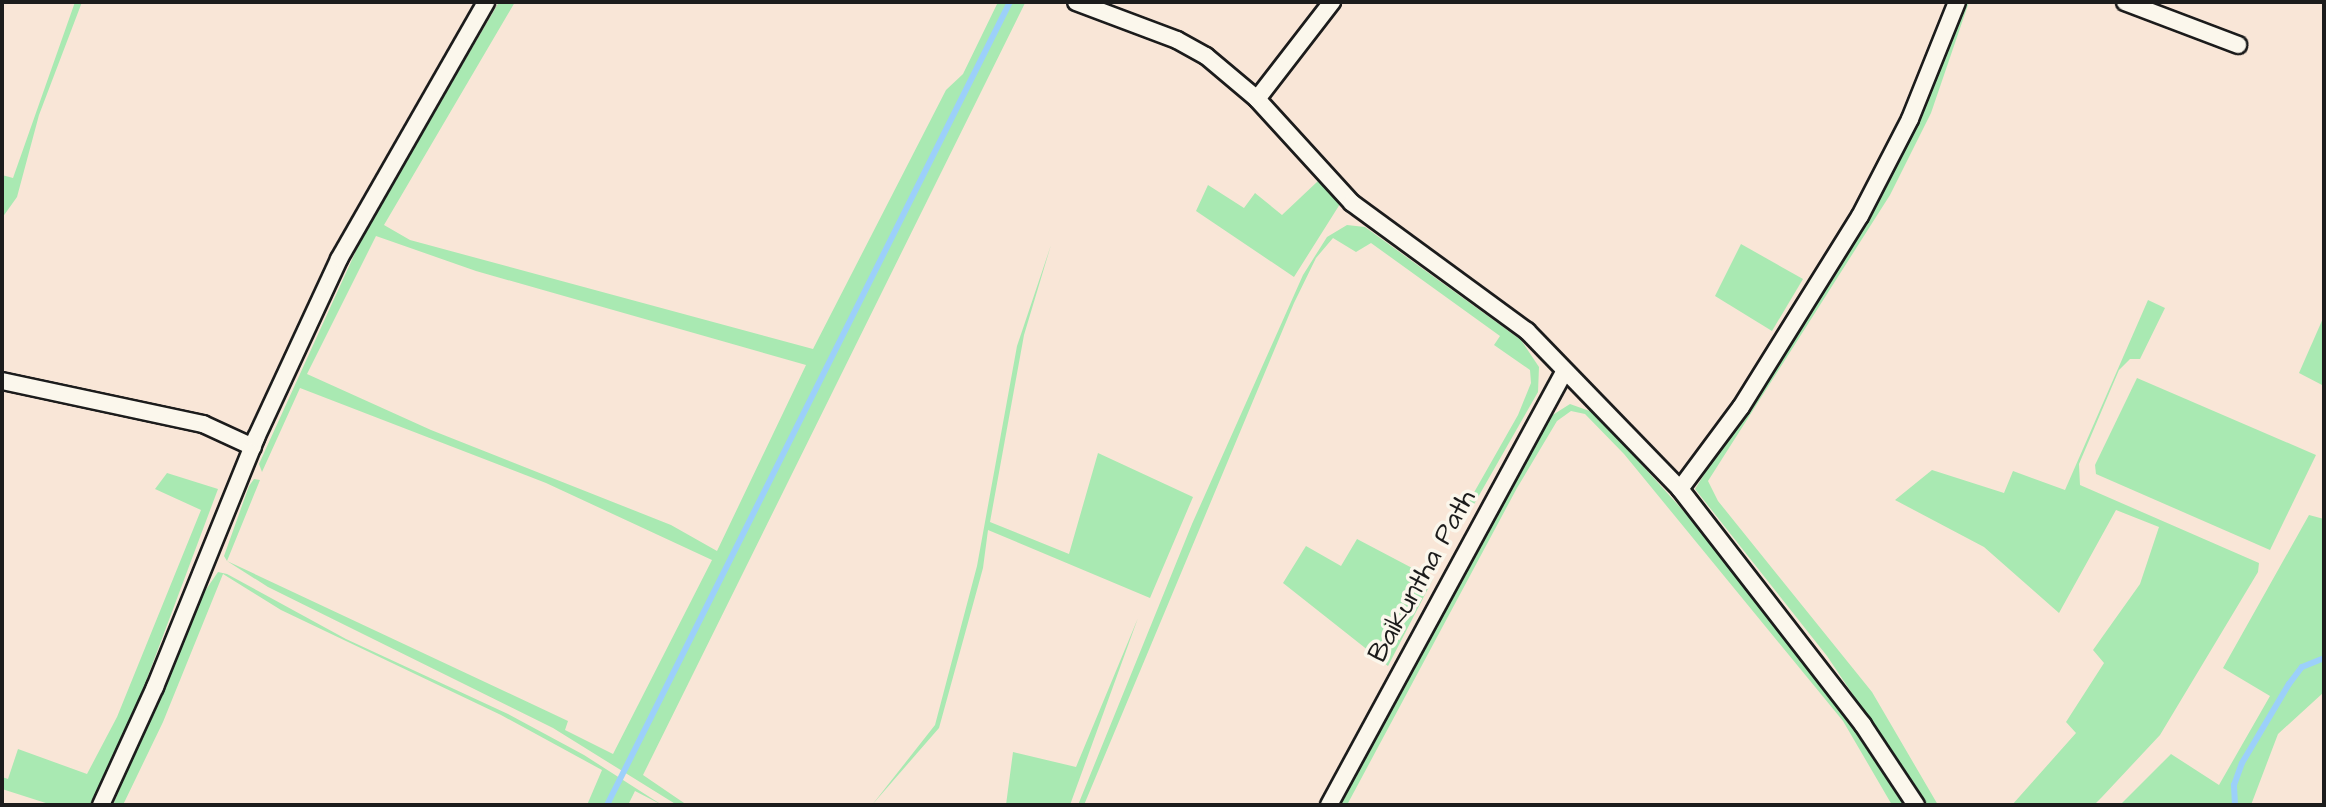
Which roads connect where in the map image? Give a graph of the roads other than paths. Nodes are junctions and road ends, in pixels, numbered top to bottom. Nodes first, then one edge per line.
1 (486, 2) edge
2 (1076, 2) edge
3 (1332, 2) edge
4 (1957, 2) edge
5 (2125, 2) edge
6 (2238, 45) dead end
7 (1257, 99) junction
8 (1564, 373) junction
9 (2, 381) edge
10 (253, 447) junction
11 (1680, 489) junction
12 (101, 805) edge
13 (1329, 805) edge
14 (1916, 805) edge

1 - 10 street
2 - 7 street
3 - 7 street
4 - 11 street
5 - 6 street
7 - 8 street
8 - 11 street
8 - 13 street, Baikuntha Path
9 - 10 street
10 - 12 street
11 - 14 street

